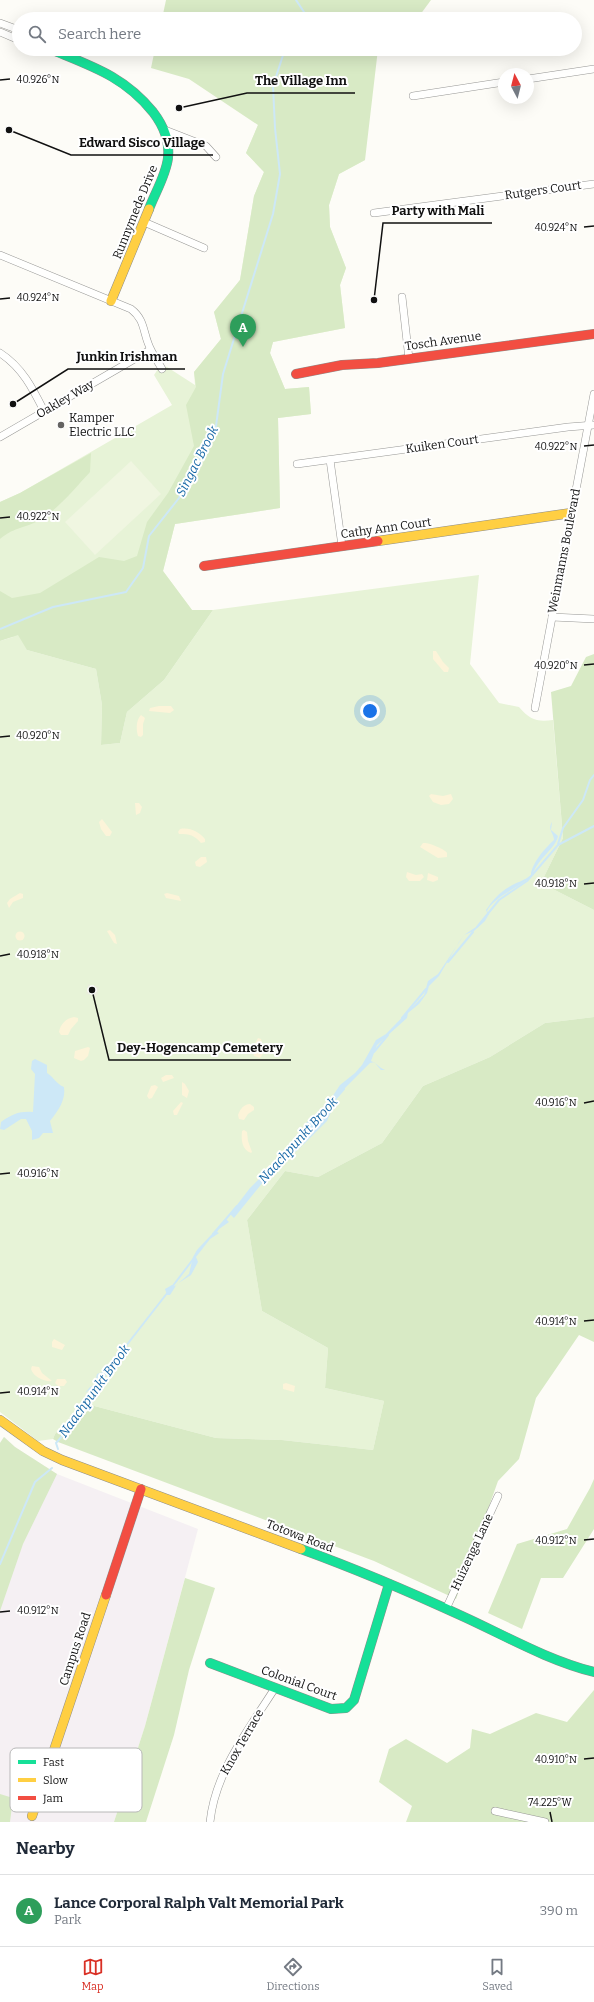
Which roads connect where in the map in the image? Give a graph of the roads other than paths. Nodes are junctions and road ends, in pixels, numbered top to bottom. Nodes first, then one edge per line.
1 (0, 23) edge
2 (12, 27) edge
3 (0, 32) edge
4 (12, 37) edge
5 (68, 56) edge
6 (594, 69) edge
7 (534, 78) edge
8 (498, 83) edge
9 (413, 96) dead end
10 (165, 130) junction
11 (216, 157) dead end
12 (594, 184) edge
13 (374, 213) dead end
14 (144, 222) junction
15 (204, 248) dead end
16 (0, 255) edge
17 (402, 297) dead end
18 (111, 301) junction
19 (594, 334) edge
20 (150, 350) junction
21 (0, 353) edge
22 (409, 359) junction
23 (162, 368) dead end
24 (296, 374) dead end
25 (594, 394) edge
26 (44, 411) junction
27 (591, 425) edge
28 (0, 437) edge
29 (330, 460) junction
30 (297, 464) dead end
31 (571, 514) junction
32 (342, 546) junction
33 (204, 566) dead end
34 (552, 617) junction
35 (594, 619) edge
36 (535, 708) dead end
37 (0, 1420) edge
38 (141, 1489) junction
39 (498, 1496) dead end
40 (389, 1584) junction
41 (446, 1609) junction
42 (210, 1663) dead end
43 (594, 1672) edge
44 (275, 1688) junction
45 (55, 1748) edge
46 (495, 1811) dead end
47 (33, 1812) edge
48 (32, 1816) dead end
49 (540, 1821) edge
50 (210, 1822) edge

1 - 2 street
3 - 4 street
5 - 10 street, Runnymede Drive
6 - 7 street
8 - 9 street
10 - 11 street
10 - 14 street, Runnymede Drive
12 - 13 street, Rutgers Court
14 - 15 street
14 - 18 street, Runnymede Drive
16 - 18 street
17 - 22 street
18 - 20 street
19 - 22 street, Tosch Avenue
20 - 23 street
20 - 26 street, Oakley Way
21 - 26 street
22 - 24 street, Tosch Avenue
25 - 27 street, Weinmanns Boulevard
26 - 28 street, Oakley Way
27 - 29 street, Kuiken Court
27 - 31 street, Weinmanns Boulevard
29 - 30 street, Kuiken Court
29 - 32 street
31 - 32 street, Cathy Ann Court
31 - 34 street, Weinmanns Boulevard
32 - 33 street, Cathy Ann Court
34 - 35 street
34 - 36 street, Weinmanns Boulevard
37 - 38 street, Totowa Road
38 - 40 street, Totowa Road
38 - 45 street, Campus Road
39 - 41 street, Huizenga Lane
40 - 41 street, Totowa Road
40 - 44 street, Colonial Court
41 - 43 street, Totowa Road
42 - 44 street, Colonial Court
44 - 50 street, Knox Terrace
46 - 49 street
47 - 48 street, Campus Road

